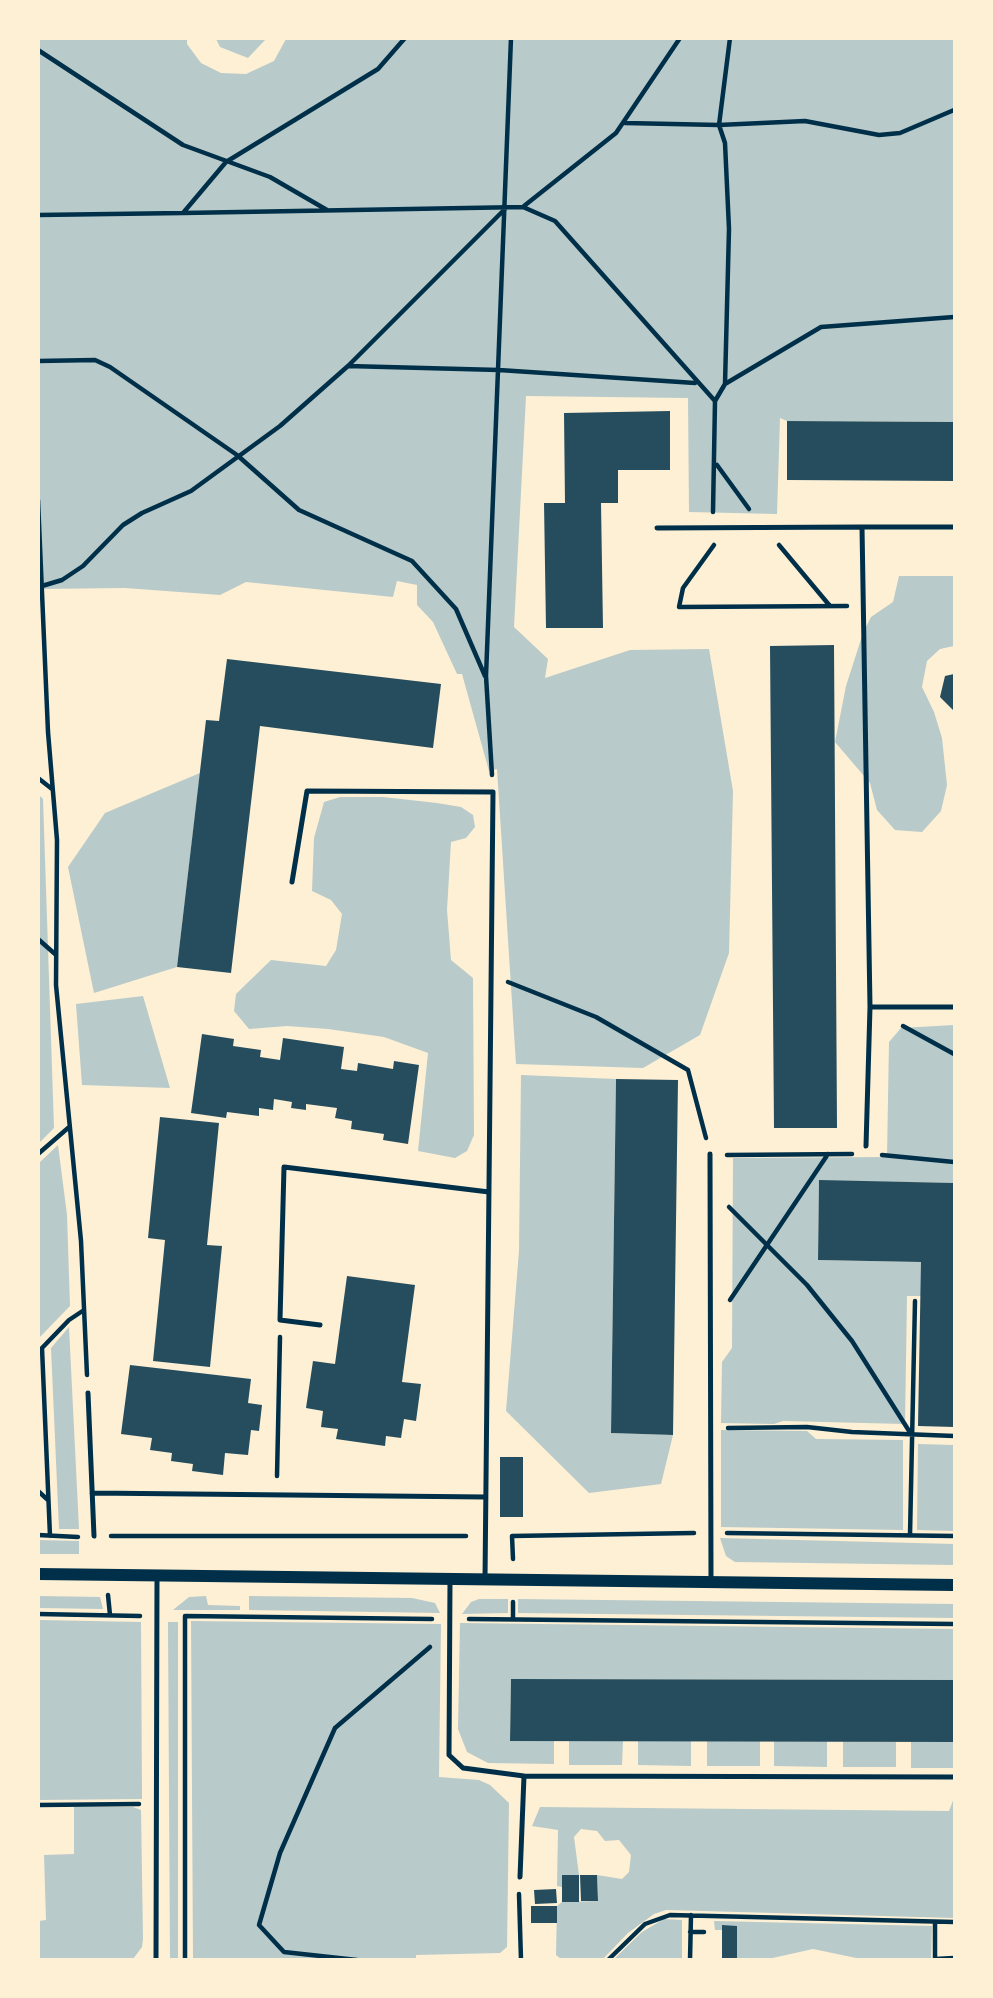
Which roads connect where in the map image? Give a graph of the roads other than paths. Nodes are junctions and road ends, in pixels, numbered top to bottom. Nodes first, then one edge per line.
1 (862, 527) junction
2 (954, 527) edge
3 (657, 528) dead end
4 (292, 882) dead end
5 (870, 1007) junction
6 (954, 1007) edge
7 (866, 1146) road end
8 (710, 1154) road end
9 (489, 1192) junction
10 (320, 1325) dead end
11 (88, 1393) road end
12 (92, 1493) junction
13 (485, 1497) junction
14 (94, 1536) dead end
15 (38, 1574) edge
16 (157, 1575) junction
17 (485, 1579) junction
18 (450, 1580) junction
19 (711, 1582) junction
20 (954, 1585) edge
21 (524, 1776) junction
22 (954, 1777) edge
23 (520, 1877) road end
24 (156, 1959) edge

1 - 2 lane
1 - 3 lane
1 - 5 lane
4 - 9 lane
5 - 6 lane
5 - 7 lane
8 - 19 lane
9 - 10 lane
9 - 13 lane
11 - 12 lane
12 - 13 lane
12 - 14 lane
13 - 17 lane
15 - 16 street
16 - 18 street
16 - 24 lane
17 - 18 street
17 - 19 street
18 - 21 lane
19 - 20 street
21 - 22 lane
21 - 23 lane

